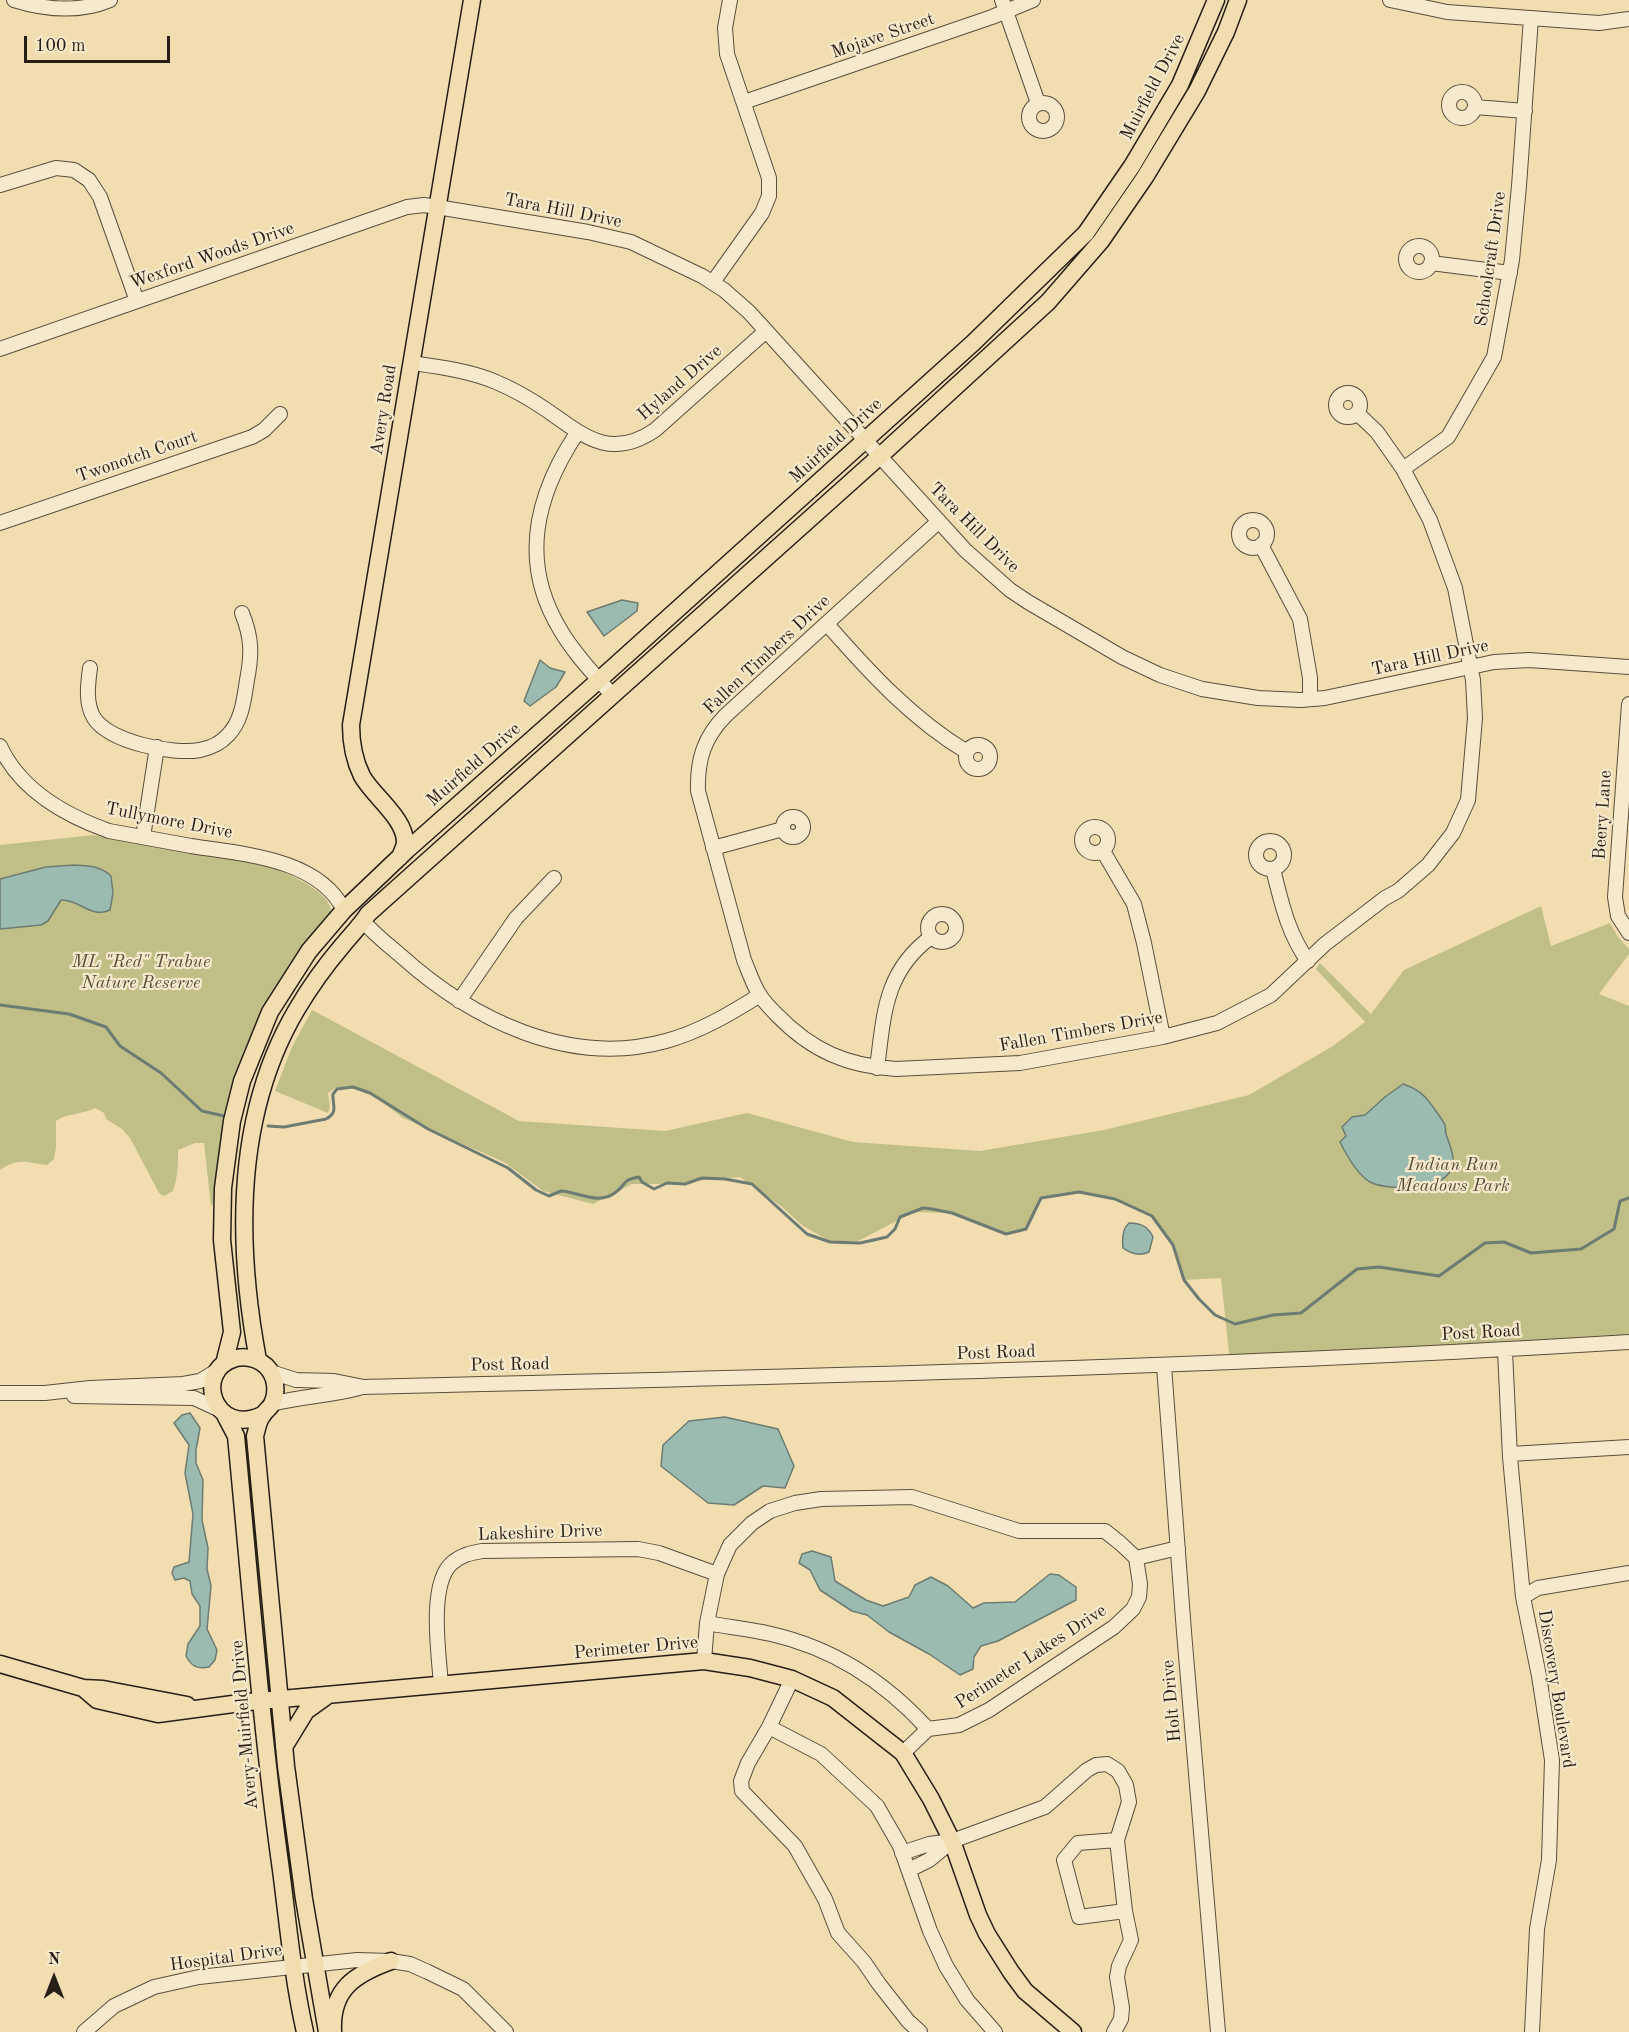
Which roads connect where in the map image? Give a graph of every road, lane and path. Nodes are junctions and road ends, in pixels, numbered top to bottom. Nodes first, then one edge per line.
1 (14, 0) edge
2 (110, 0) edge
3 (472, 0) edge
4 (730, 0) edge
5 (1033, 0) edge
6 (1216, 0) edge
7 (1238, 0) edge
8 (1390, 0) edge
9 (1004, 6) edge
10 (1531, 18) junction
11 (1629, 19) edge
12 (744, 102) junction
13 (1038, 103) dead end
14 (1474, 107) dead end
15 (1525, 111) junction
16 (0, 185) edge
17 (437, 207) junction
18 (1431, 263) dead end
19 (1510, 273) junction
20 (713, 282) junction
21 (137, 301) junction
22 (766, 330) junction
23 (0, 349) edge
24 (412, 363) junction
25 (1357, 412) dead end
26 (280, 414) dead end
27 (577, 433) junction
28 (866, 440) junction
29 (880, 456) junction
30 (1403, 469) junction
31 (939, 522) junction
32 (0, 523) edge
33 (1261, 545) dead end
34 (242, 613) dead end
35 (827, 624) junction
36 (1471, 666) junction
37 (1629, 667) edge
38 (90, 668) dead end
39 (599, 680) junction
40 (613, 696) junction
41 (1310, 699) junction
42 (1629, 704) edge
43 (157, 747) junction
44 (967, 752) dead end
45 (2, 754) edge
46 (394, 816) junction
47 (783, 830) dead end
48 (143, 837) junction
49 (421, 838) junction
50 (713, 848) junction
51 (1103, 851) dead end
52 (404, 854) junction
53 (1273, 869) dead end
54 (554, 878) dead end
55 (344, 910) junction
56 (363, 921) junction
57 (1627, 930) edge
58 (931, 937) dead end
59 (1308, 961) junction
60 (760, 995) junction
61 (459, 1001) junction
62 (285, 1015) junction
63 (1162, 1037) junction
64 (877, 1068) junction
65 (255, 1112) junction
66 (1629, 1342) edge
67 (1505, 1351) junction
68 (258, 1360) junction
69 (1164, 1366) junction
70 (221, 1367) junction
71 (271, 1372) junction
72 (364, 1387) junction
73 (0, 1393) edge
74 (45, 1393) junction
75 (267, 1410) junction
76 (223, 1412) junction
77 (1629, 1447) edge
78 (1510, 1454) junction
79 (1178, 1548) junction
80 (1136, 1558) junction
81 (1629, 1573) edge
82 (717, 1574) junction
83 (1523, 1597) junction
84 (707, 1623) junction
85 (704, 1661) junction
86 (0, 1664) edge
87 (792, 1679) junction
88 (441, 1685) junction
89 (328, 1695) junction
90 (280, 1699) junction
91 (261, 1701) junction
92 (768, 1727) junction
93 (928, 1729) junction
94 (284, 1747) junction
95 (903, 1753) junction
96 (1117, 1840) junction
97 (952, 1841) junction
98 (902, 1853) junction
99 (909, 1870) junction
100 (1125, 1911) junction
101 (391, 1961) junction
102 (315, 1965) junction
103 (295, 1967) junction
104 (914, 2030) edge
105 (84, 2032) edge
106 (305, 2032) edge
107 (327, 2032) edge
108 (333, 2032) edge
109 (506, 2032) edge
110 (995, 2032) edge
111 (1073, 2032) edge
112 (1114, 2032) edge
113 (1218, 2032) edge
114 (1532, 2032) edge

1 - 2 street
3 - 17 main road, Avery Road
4 - 12 street
5 - 9 street, Mojave Street
6 - 28 main road, Muirfield Drive
7 - 29 main road, Muirfield Drive
8 - 10 street
9 - 12 street, Mojave Street
9 - 13 street
10 - 11 street
10 - 15 street, Schoolcraft Drive
12 - 20 street
14 - 15 street
15 - 19 street, Schoolcraft Drive
16 - 21 street
17 - 20 street, Tara Hill Drive
17 - 21 street, Wexford Woods Drive
17 - 24 main road, Avery Road
18 - 19 street
19 - 30 street, Schoolcraft Drive
20 - 22 street, Tara Hill Drive
21 - 23 street, Wexford Woods Drive
22 - 27 street, Hyland Drive
22 - 28 street, Tara Hill Drive
24 - 27 street, Hyland Drive
24 - 46 main road, Avery Road
25 - 30 street, Fallen Timbers Drive
26 - 32 street, Twonotch Court
27 - 39 street
28 - 29 street, Tara Hill Drive
28 - 39 main road, Muirfield Drive
29 - 31 street, Tara Hill Drive
29 - 40 main road, Muirfield Drive
30 - 36 street, Fallen Timbers Drive
31 - 35 street, Fallen Timbers Drive
31 - 41 street, Tara Hill Drive
33 - 41 street
34 - 43 street
35 - 44 street
35 - 50 street, Fallen Timbers Drive
36 - 37 street, Tara Hill Drive
36 - 41 street, Tara Hill Drive
36 - 59 street, Fallen Timbers Drive
38 - 43 street
39 - 40 street
39 - 49 main road, Muirfield Drive
40 - 56 main road, Muirfield Drive
42 - 57 street, Beery Lane
43 - 48 street
45 - 48 street, Tullymore Drive
46 - 49 main road, Avery Road
46 - 52 main road, Avery Road
47 - 50 street
48 - 55 street, Tullymore Drive
49 - 52 main road, Muirfield Drive
49 - 62 main road
50 - 60 street, Fallen Timbers Drive
51 - 63 street
52 - 55 main road
53 - 59 street
54 - 61 street
55 - 62 main road
55 - 70 main road
56 - 61 street
56 - 65 main road
58 - 64 street
59 - 63 street, Fallen Timbers Drive
60 - 61 street
60 - 64 street, Fallen Timbers Drive
62 - 65 main road
63 - 64 street, Fallen Timbers Drive
65 - 68 main road
66 - 67 street, Post Road
67 - 69 street, Post Road
67 - 78 street, Discovery Boulevard
68 - 70 main road
68 - 71 main road
69 - 72 street, Post Road
69 - 79 street, Holt Drive
70 - 74 street
70 - 76 main road
71 - 72 street, Post Road
71 - 75 main road
72 - 75 street, Post Road
73 - 74 street
74 - 76 street
75 - 76 main road
75 - 90 main road, Avery-Muirfield Drive
76 - 91 main road, Avery-Muirfield Drive
77 - 78 street
78 - 83 street, Discovery Boulevard
79 - 80 street
79 - 113 street, Holt Drive
80 - 82 street
80 - 93 street, Perimeter Lakes Drive
81 - 83 street
82 - 84 street
82 - 88 street, Lakeshire Drive
83 - 114 street, Discovery Boulevard
84 - 85 street
84 - 93 street
85 - 87 main road, Perimeter Drive
85 - 88 main road, Perimeter Drive
86 - 91 main road, Perimeter Drive
87 - 92 street
87 - 95 main road, Perimeter Drive
88 - 89 main road, Perimeter Drive
89 - 90 main road, Perimeter Drive
89 - 94 main road
90 - 91 main road, Perimeter Drive
90 - 94 main road, Avery-Muirfield Drive
91 - 103 main road, Avery-Muirfield Drive
92 - 98 street
92 - 104 street
93 - 95 street
94 - 102 main road, Avery-Muirfield Drive
95 - 97 main road, Perimeter Drive
96 - 97 street
96 - 100 street
96 - 100 street
97 - 98 street
97 - 99 street
97 - 111 main road, Perimeter Drive
98 - 99 street
99 - 110 street
100 - 112 street
101 - 102 street, Hospital Drive
101 - 108 main road
101 - 109 street, Hospital Drive
102 - 103 street, Hospital Drive
102 - 107 main road, Avery-Muirfield Drive
103 - 105 street, Hospital Drive
103 - 106 main road, Avery-Muirfield Drive

